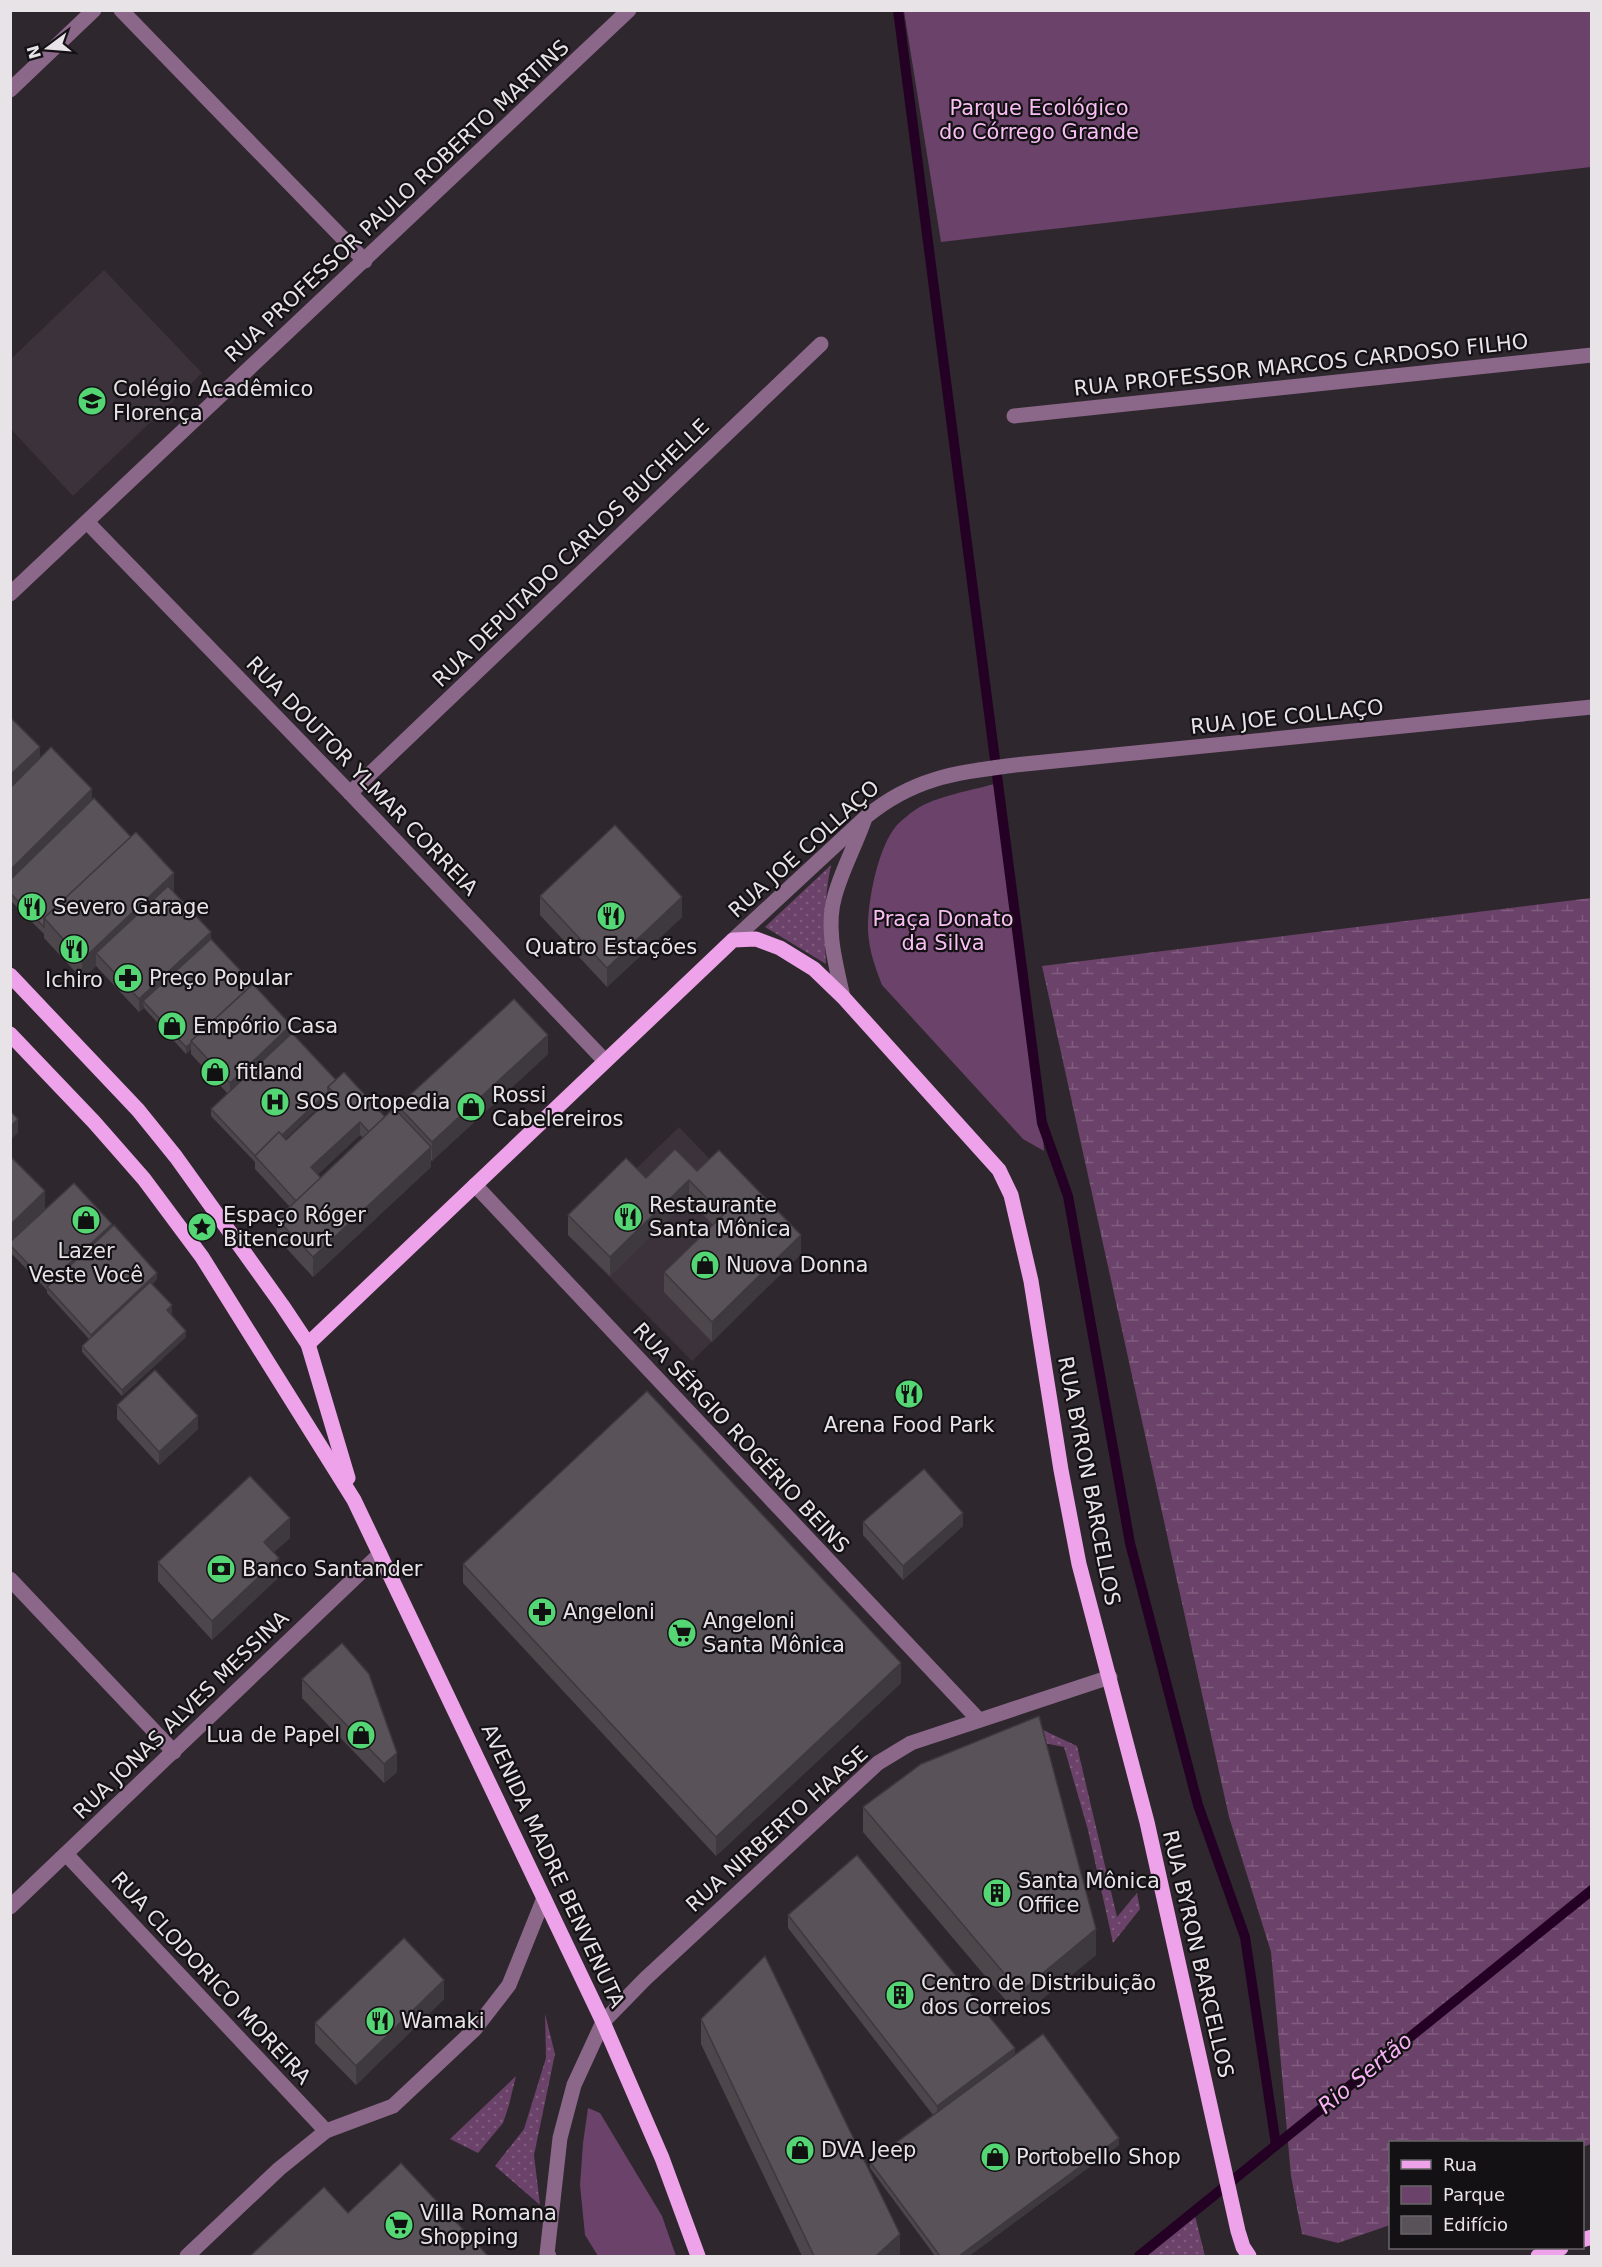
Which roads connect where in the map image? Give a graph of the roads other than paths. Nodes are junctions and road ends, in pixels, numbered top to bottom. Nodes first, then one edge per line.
1 (94, 10) edge
2 (121, 10) edge
3 (629, 10) edge
4 (10, 90) edge
5 (365, 261) junction
6 (821, 344) dead end
7 (1592, 355) edge
8 (1014, 416) dead end
9 (87, 522) junction
10 (10, 594) edge
11 (1592, 707) edge
12 (350, 793) junction
13 (867, 816) junction
14 (733, 940) junction
15 (10, 975) edge
16 (843, 997) junction
17 (10, 1034) edge
18 (605, 1061) junction
19 (475, 1185) junction
20 (308, 1344) junction
21 (354, 1500) junction
22 (380, 1554) junction
23 (10, 1579) edge
24 (1110, 1677) junction
25 (978, 1719) junction
26 (174, 1752) junction
27 (66, 1854) junction
28 (544, 1898) junction
29 (10, 1907) edge
30 (603, 2022) junction
31 (326, 2131) junction
32 (1556, 2249) edge
33 (187, 2256) edge
34 (549, 2256) edge
35 (699, 2256) edge
36 (1249, 2256) edge
37 (1538, 2256) edge

1 - 4 street
2 - 5 street
3 - 5 street, RUA PROFESSOR PAULO ROBERTO MARTINS
5 - 9 street, RUA PROFESSOR PAULO ROBERTO MARTINS
6 - 12 street, RUA DEPUTADO CARLOS BUCHELLE
7 - 8 street, RUA PROFESSOR MARCOS CARDOSO FILHO
9 - 10 street, RUA PROFESSOR PAULO ROBERTO MARTINS
9 - 12 street, RUA DOUTOR YLMAR CORREIA
11 - 13 street, RUA JOE COLLAÇO
12 - 18 street, RUA DOUTOR YLMAR CORREIA
13 - 14 street, RUA JOE COLLAÇO
13 - 16 street
14 - 16 main road, RUA BYRON BARCELLOS
14 - 18 main road, RUA JOE COLLAÇO
15 - 20 main road, AVENIDA MADRE BENVENUTA
16 - 24 main road, RUA BYRON BARCELLOS
17 - 21 main road, AVENIDA MADRE BENVENUTA
18 - 19 main road, RUA JOE COLLAÇO
19 - 20 main road, RUA JOE COLLAÇO
19 - 25 street, RUA SÉRGIO ROGÉRIO BEINS
20 - 21 main road, AVENIDA MADRE BENVENUTA
21 - 22 main road, AVENIDA MADRE BENVENUTA
22 - 26 street, RUA JONAS ALVES MESSINA
22 - 28 main road, AVENIDA MADRE BENVENUTA
23 - 26 street
24 - 25 street, RUA NIRBERTO HAASE
24 - 36 main road, RUA BYRON BARCELLOS
25 - 30 street, RUA NIRBERTO HAASE
26 - 27 street, RUA JONAS ALVES MESSINA
27 - 29 street, RUA JONAS ALVES MESSINA
27 - 31 street, RUA CLODORICO MOREIRA
28 - 30 main road, AVENIDA MADRE BENVENUTA
28 - 31 street
30 - 34 street, RUA NIRBERTO HAASE
30 - 35 main road, AVENIDA MADRE BENVENUTA
31 - 33 street
32 - 37 main road

